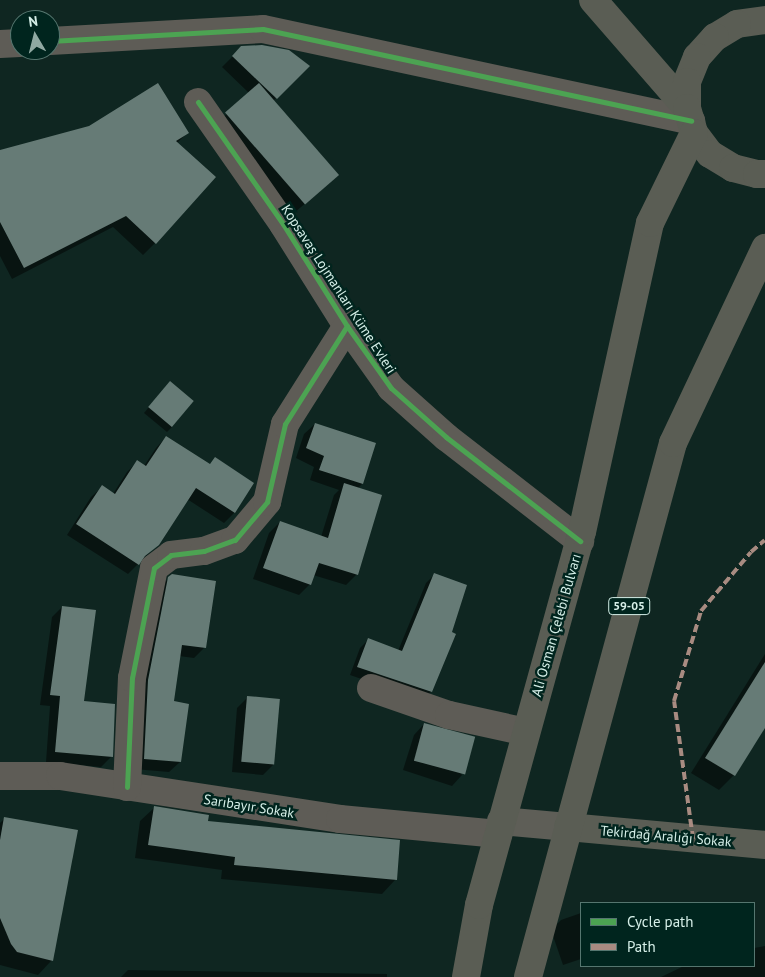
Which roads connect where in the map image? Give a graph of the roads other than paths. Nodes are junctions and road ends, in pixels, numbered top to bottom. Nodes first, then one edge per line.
1 (593, 0) edge
2 (754, 0) edge
3 (765, 8) edge
4 (765, 20) edge
5 (60, 40) edge
6 (198, 102) dead end
7 (690, 121) junction
8 (765, 174) edge
9 (765, 248) edge
10 (347, 326) junction
11 (580, 541) junction
12 (371, 688) dead end
13 (526, 732) junction
14 (0, 776) edge
15 (127, 787) junction
16 (568, 827) junction
17 (500, 828) junction
18 (765, 845) edge
19 (466, 977) edge
20 (528, 977) edge

1 - 7 main road
2 - 3 main road
4 - 7 main road
5 - 7 street
6 - 10 street, Kopsavaş Lojmanları Küme Evleri
7 - 8 main road
7 - 11 main road, Ali Osman Çelebi Bulvarı
9 - 16 main road, 59-05
10 - 11 street, Kopsavaş Lojmanları Küme Evleri
10 - 15 street
11 - 13 main road, Ali Osman Çelebi Bulvarı
12 - 13 street
13 - 17 main road, Ali Osman Çelebi Bulvarı
14 - 15 street, Sarıbayır Sokak
15 - 17 street, Sarıbayır Sokak
16 - 17 main road
16 - 18 main road, Tekirdağ Aralığı Sokak
16 - 20 main road, 59-05
17 - 19 main road, Ali Osman Çelebi Bulvarı

